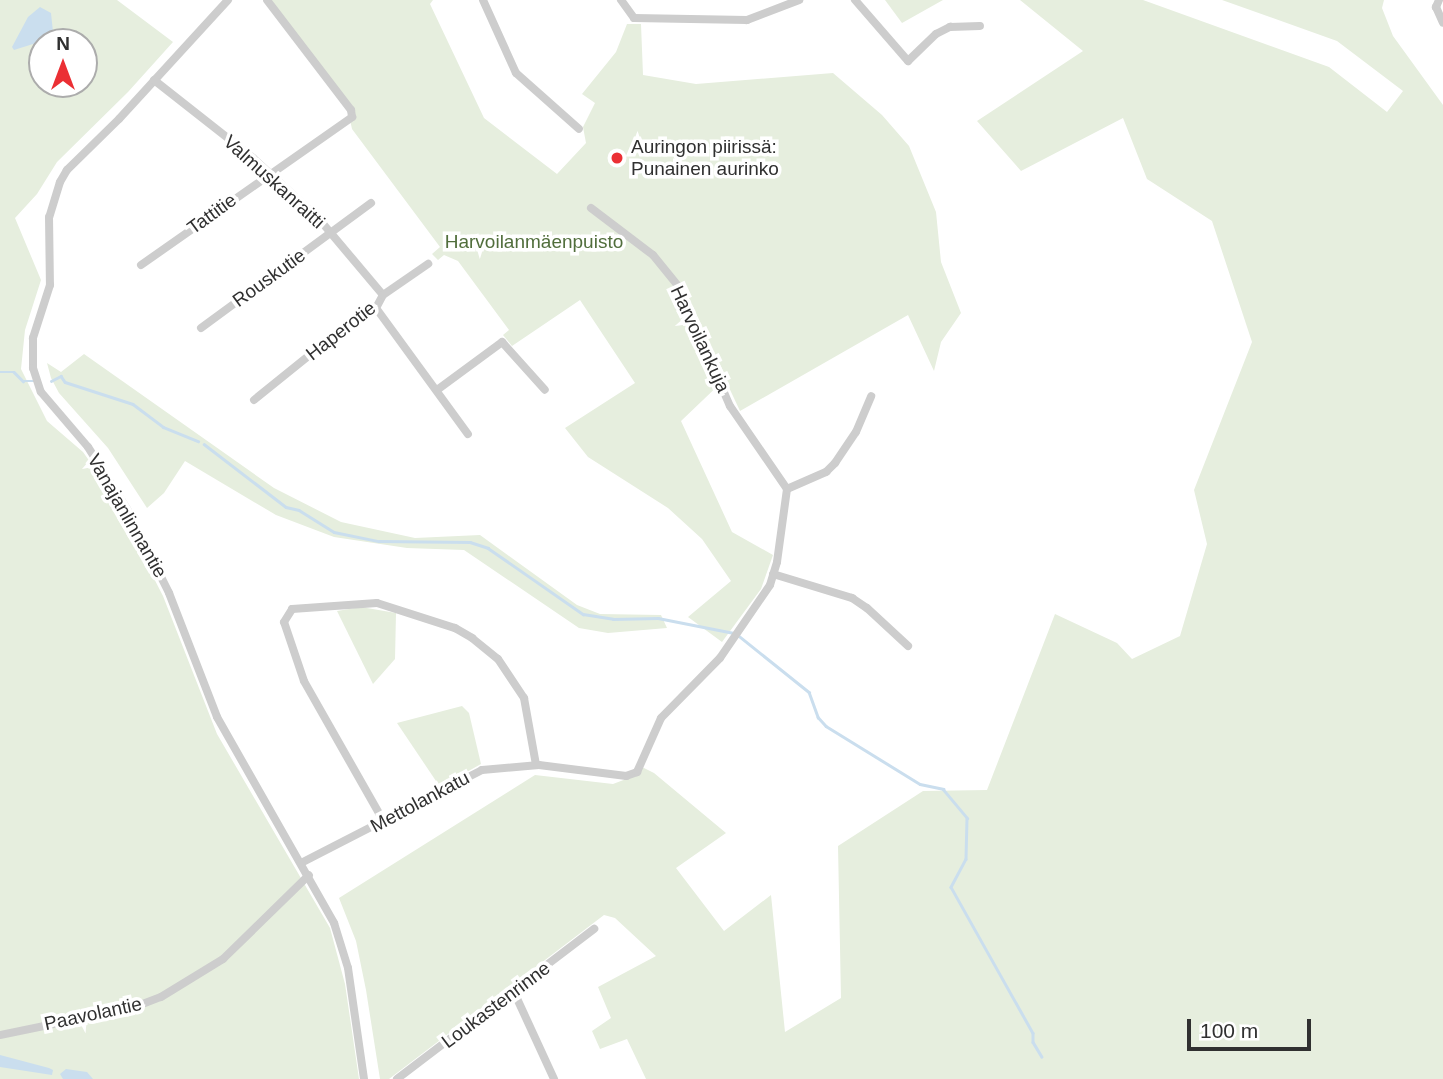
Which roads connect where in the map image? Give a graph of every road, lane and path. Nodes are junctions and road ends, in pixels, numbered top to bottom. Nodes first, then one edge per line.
1 (228, 0) edge
2 (267, 0) edge
3 (483, 0) edge
4 (621, 0) edge
5 (799, 0) edge
6 (855, 0) edge
7 (1439, 0) edge
8 (1443, 23) edge
9 (980, 26) dead end
10 (154, 80) junction
11 (579, 129) dead end
12 (268, 173) junction
13 (371, 203) dead end
14 (591, 208) dead end
15 (331, 233) junction
16 (428, 264) dead end
17 (141, 265) dead end
18 (383, 295) junction
19 (376, 308) junction
20 (201, 328) dead end
21 (437, 390) junction
22 (545, 390) dead end
23 (871, 396) dead end
24 (254, 400) dead end
25 (468, 434) dead end
26 (787, 489) junction
27 (773, 574) junction
28 (908, 646) dead end
29 (536, 765) junction
30 (384, 822) junction
31 (301, 863) junction
32 (309, 875) junction
33 (594, 929) dead end
34 (514, 992) junction
35 (0, 1035) edge
36 (364, 1079) edge
37 (397, 1079) edge
38 (554, 1079) edge

1 - 10 street, Vanajanlinnantie
2 - 12 street, Tattitie
3 - 11 street
4 - 5 street
6 - 9 street
7 - 8 street
10 - 12 street, Valmuskanraitti
10 - 31 street, Vanajanlinnantie
12 - 15 street, Valmuskanraitti
12 - 17 street, Tattitie
13 - 15 street, Rouskutie
14 - 26 street, Harvoilankuja
15 - 18 street, Valmuskanraitti
15 - 20 street, Rouskutie
16 - 18 street, Haperotie
18 - 19 street, Haperotie
19 - 21 street
19 - 24 street, Haperotie
21 - 22 street
21 - 25 street
23 - 26 street
26 - 27 street
27 - 28 street
27 - 29 street, Mettolankatu
29 - 30 street, Mettolankatu
29 - 30 street
30 - 31 street, Mettolankatu
31 - 32 street, Vanajanlinnantie
32 - 35 street, Paavolantie
32 - 36 street, Vanajanlinnantie
33 - 34 street, Loukastenrinne
34 - 37 street, Loukastenrinne
34 - 38 street

